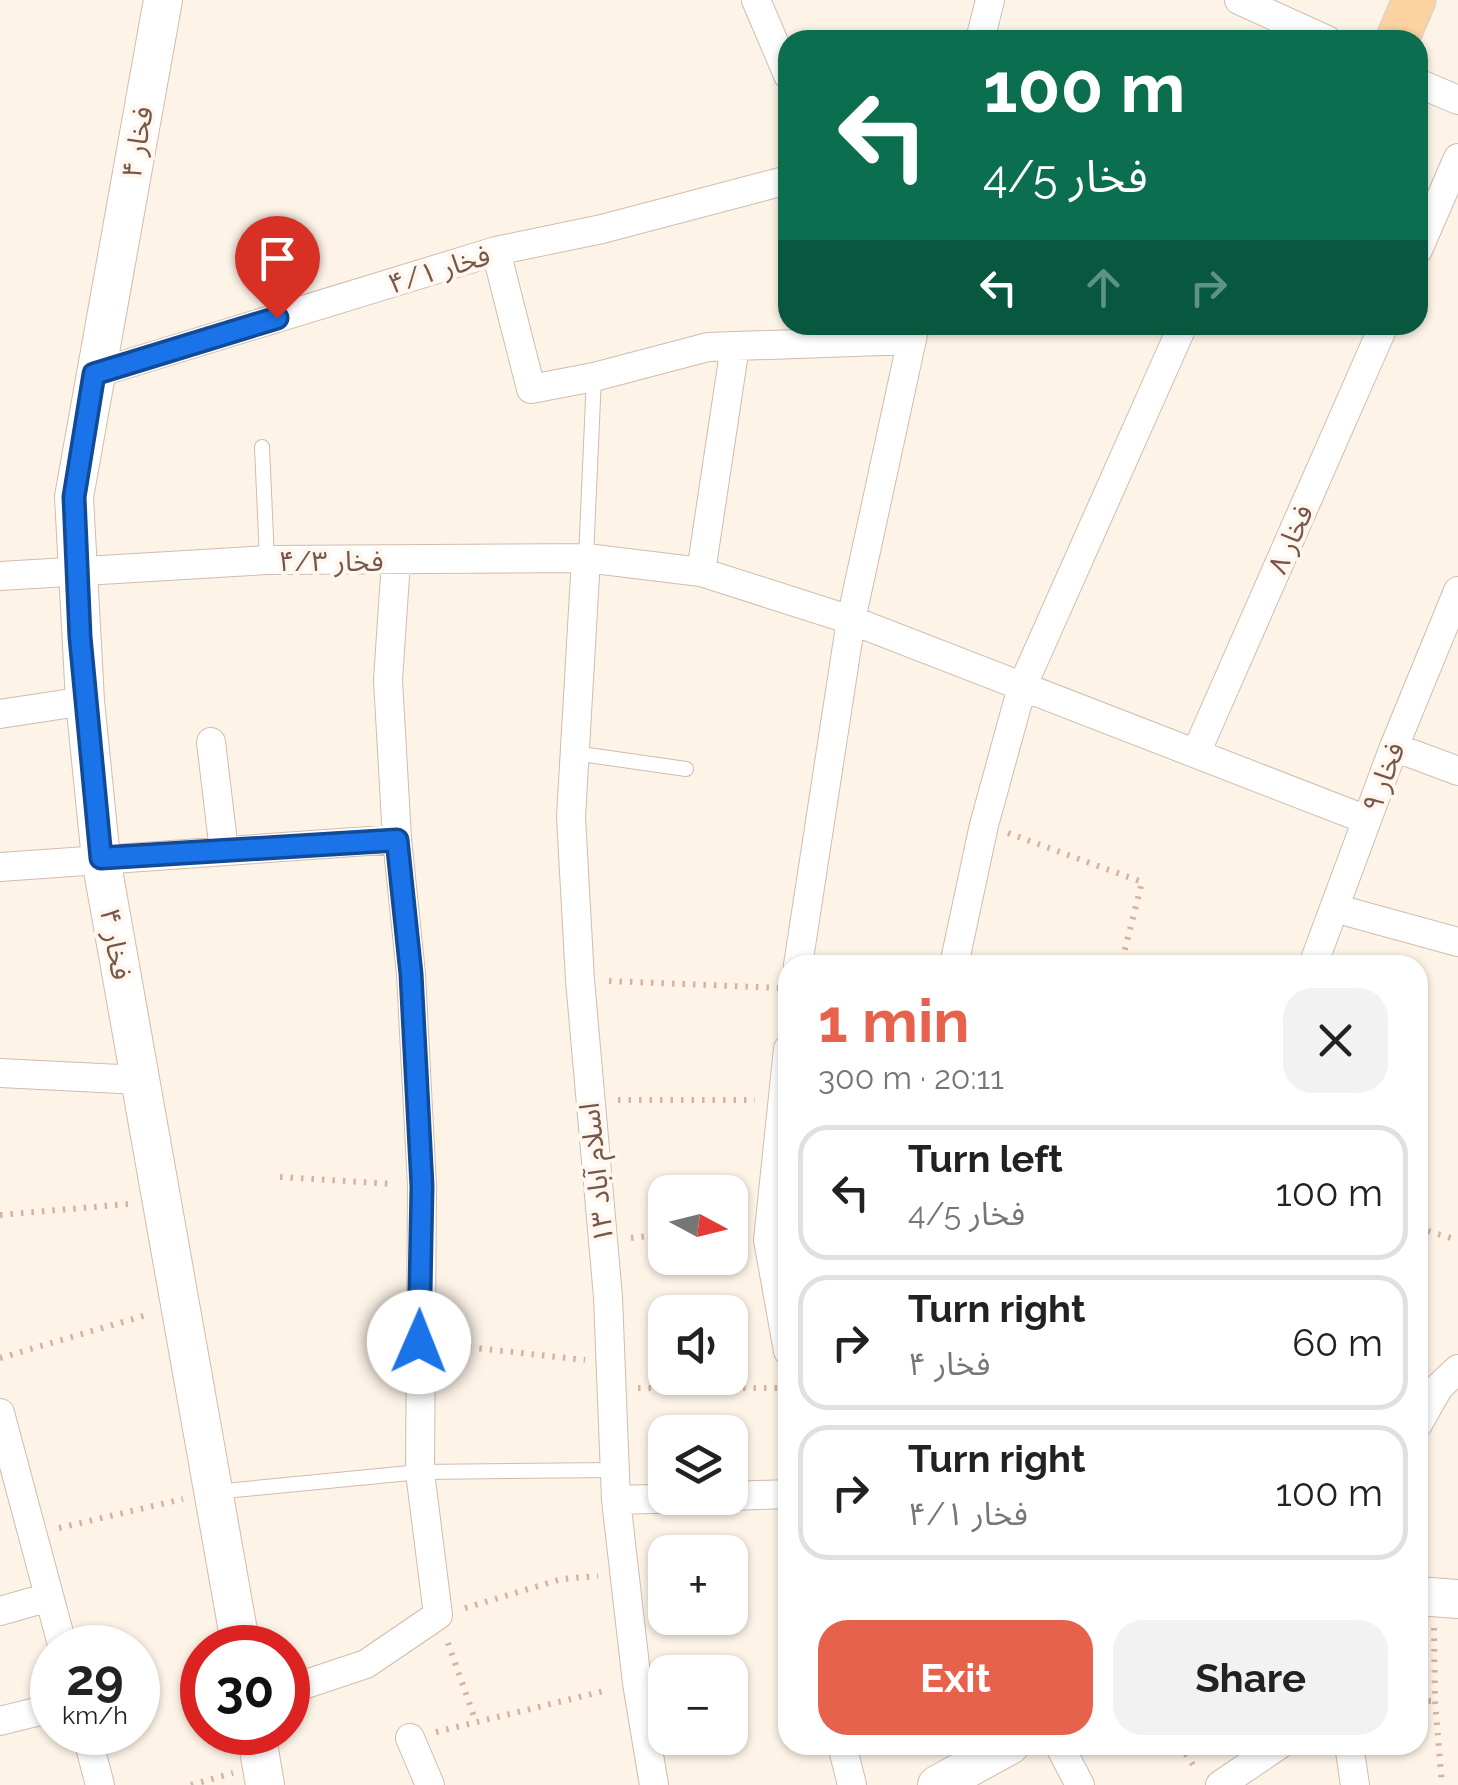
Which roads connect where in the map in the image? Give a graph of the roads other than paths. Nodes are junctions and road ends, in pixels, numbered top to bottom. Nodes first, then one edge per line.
1 (163, 0) edge
2 (756, 0) edge
3 (990, 0) edge
4 (1239, 0) edge
5 (1414, 0) edge
6 (982, 30) edge
7 (1300, 30) edge
8 (1401, 30) edge
9 (778, 52) edge
10 (1428, 87) edge
11 (1458, 100) edge
12 (1458, 158) edge
13 (778, 183) edge
14 (1428, 227) edge
15 (496, 252) junction
16 (886, 335) edge
17 (913, 335) edge
18 (1179, 335) edge
19 (1380, 335) edge
20 (735, 346) junction
21 (94, 374) junction
22 (594, 377) junction
23 (262, 448) dead end
24 (586, 558) junction
25 (267, 560) junction
26 (396, 561) junction
27 (701, 572) junction
28 (76, 574) junction
29 (0, 576) edge
30 (1458, 591) edge
31 (852, 620) junction
32 (1022, 687) junction
33 (85, 701) junction
34 (0, 714) edge
35 (210, 742) dead end
36 (1394, 747) junction
37 (573, 753) junction
38 (1196, 754) junction
39 (686, 769) dead end
40 (1458, 772) edge
41 (1366, 820) junction
42 (397, 840) junction
43 (224, 851) junction
44 (101, 858) junction
45 (0, 867) edge
46 (1334, 908) junction
47 (1458, 942) edge
48 (800, 955) edge
49 (956, 955) edge
50 (1317, 955) edge
51 (0, 1074) edge
52 (140, 1080) junction
53 (778, 1140) edge
54 (778, 1296) edge
55 (1438, 1377) edge
56 (1428, 1400) edge
57 (0, 1413) edge
58 (616, 1470) junction
59 (420, 1472) junction
60 (213, 1492) junction
61 (778, 1494) edge
62 (748, 1495) edge
63 (648, 1499) edge
64 (616, 1500) junction
65 (50, 1596) junction
66 (0, 1611) edge
67 (57, 1625) edge
68 (236, 1625) edge
69 (310, 1683) edge
70 (30, 1714) edge
71 (0, 1721) edge
72 (410, 1738) road end
73 (92, 1755) edge
74 (260, 1755) edge
75 (844, 1755) edge
76 (992, 1755) edge
77 (1064, 1755) edge
78 (1264, 1755) edge
79 (1350, 1755) edge
80 (100, 1785) edge
81 (265, 1785) edge
82 (430, 1785) edge
83 (654, 1785) edge
84 (852, 1785) edge
85 (937, 1785) edge
86 (1080, 1785) edge
87 (1220, 1785) edge
88 (1355, 1785) edge

1 - 21 street, فخار ۴
2 - 9 street
3 - 6 street
4 - 7 street
5 - 8 main road
10 - 11 street
12 - 14 street
13 - 15 street, فخار ۴/۱
15 - 21 street, فخار ۴/۱
15 - 22 street
16 - 20 street
17 - 31 street
18 - 32 street
19 - 38 street, فخار ۸
20 - 22 street
20 - 27 street
21 - 28 street, فخار ۴
22 - 24 lane
23 - 25 lane
24 - 26 street, فخار ۴/۳
24 - 27 street, فخار ۴/۳
24 - 37 street, اسلام آباد ۱۳
25 - 26 street, فخار ۴/۳
25 - 28 street, فخار ۴/۳
26 - 42 street
27 - 31 street, فخار ۴/۳
28 - 29 street, فخار ۴/۳
28 - 33 street, فخار ۴
30 - 36 street, فخار ۹
31 - 32 street, فخار ۴/۳
31 - 48 street
32 - 38 street, فخار ۴/۳
32 - 49 street
33 - 34 street
33 - 44 street, فخار ۴
35 - 43 street
36 - 40 street
36 - 41 street, فخار ۹
37 - 39 lane
37 - 58 street, اسلام آباد ۱۳
38 - 41 street, فخار ۴/۳
41 - 46 street, فخار ۹
42 - 43 street
42 - 59 street
43 - 44 street
44 - 45 street
44 - 52 street, فخار ۴
46 - 47 street
46 - 50 street, فخار ۹
51 - 52 street
52 - 60 street, فخار ۴
53 - 54 street
55 - 56 street
57 - 65 street
58 - 59 lane
58 - 64 street, اسلام آباد ۱۳
59 - 60 lane
59 - 69 street
60 - 68 street, فخار ۴
61 - 62 street
63 - 64 street
64 - 83 street, اسلام آباد ۱۳
65 - 66 street
65 - 67 street
70 - 71 street
72 - 82 street
73 - 80 street
74 - 81 street
75 - 84 street
76 - 85 street
77 - 86 street
78 - 87 street
79 - 88 street

